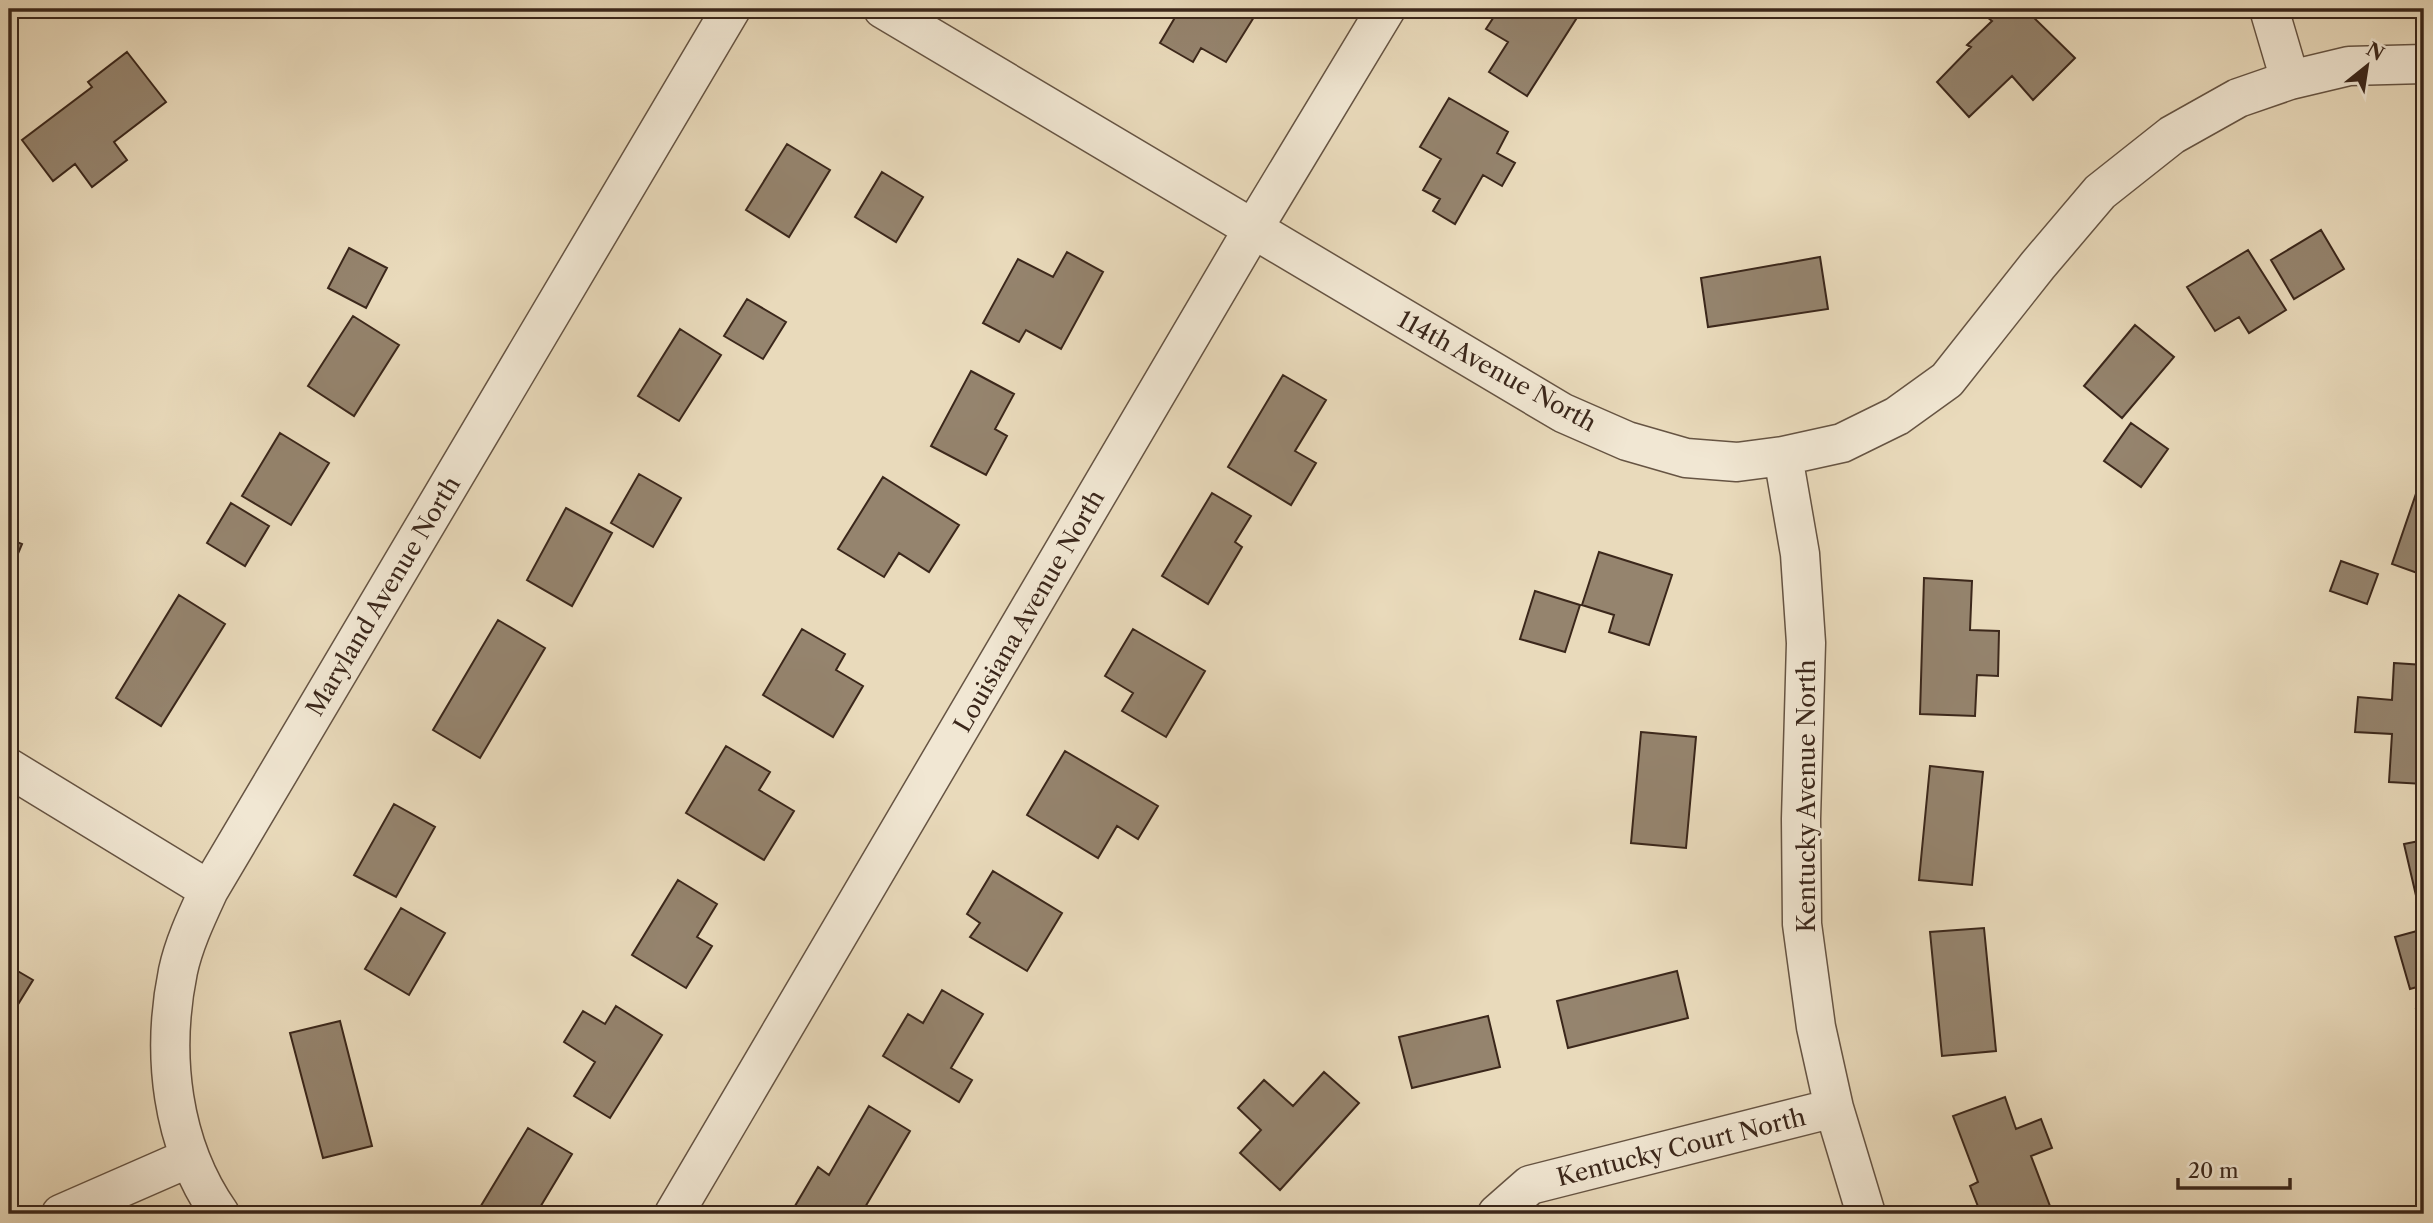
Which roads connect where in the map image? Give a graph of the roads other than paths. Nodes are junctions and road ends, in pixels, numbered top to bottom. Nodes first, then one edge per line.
1 (731, 9) edge
2 (884, 9) edge
3 (1386, 9) edge
4 (2269, 9) edge
5 (2424, 64) edge
6 (2290, 80) junction
7 (1253, 229) junction
8 (1783, 456) junction
9 (9, 768) edge
10 (209, 890) junction
11 (1834, 1108) junction
12 (189, 1158) junction
13 (61, 1214) edge
14 (220, 1214) edge
15 (674, 1214) edge
16 (1497, 1214) edge
17 (1866, 1214) edge

1 - 10 street, Maryland Avenue North
2 - 7 street, 114th Avenue North
3 - 7 street, Louisiana Avenue North
4 - 6 street
5 - 6 street, 114th Avenue North
6 - 8 street, 114th Avenue North
7 - 8 street, 114th Avenue North
7 - 15 street, Louisiana Avenue North
8 - 11 street, Kentucky Avenue North
9 - 10 street
10 - 12 street, Maryland Avenue North
11 - 16 street, Kentucky Court North
11 - 17 street, Kentucky Avenue North
12 - 13 street
12 - 14 street, Maryland Avenue North

